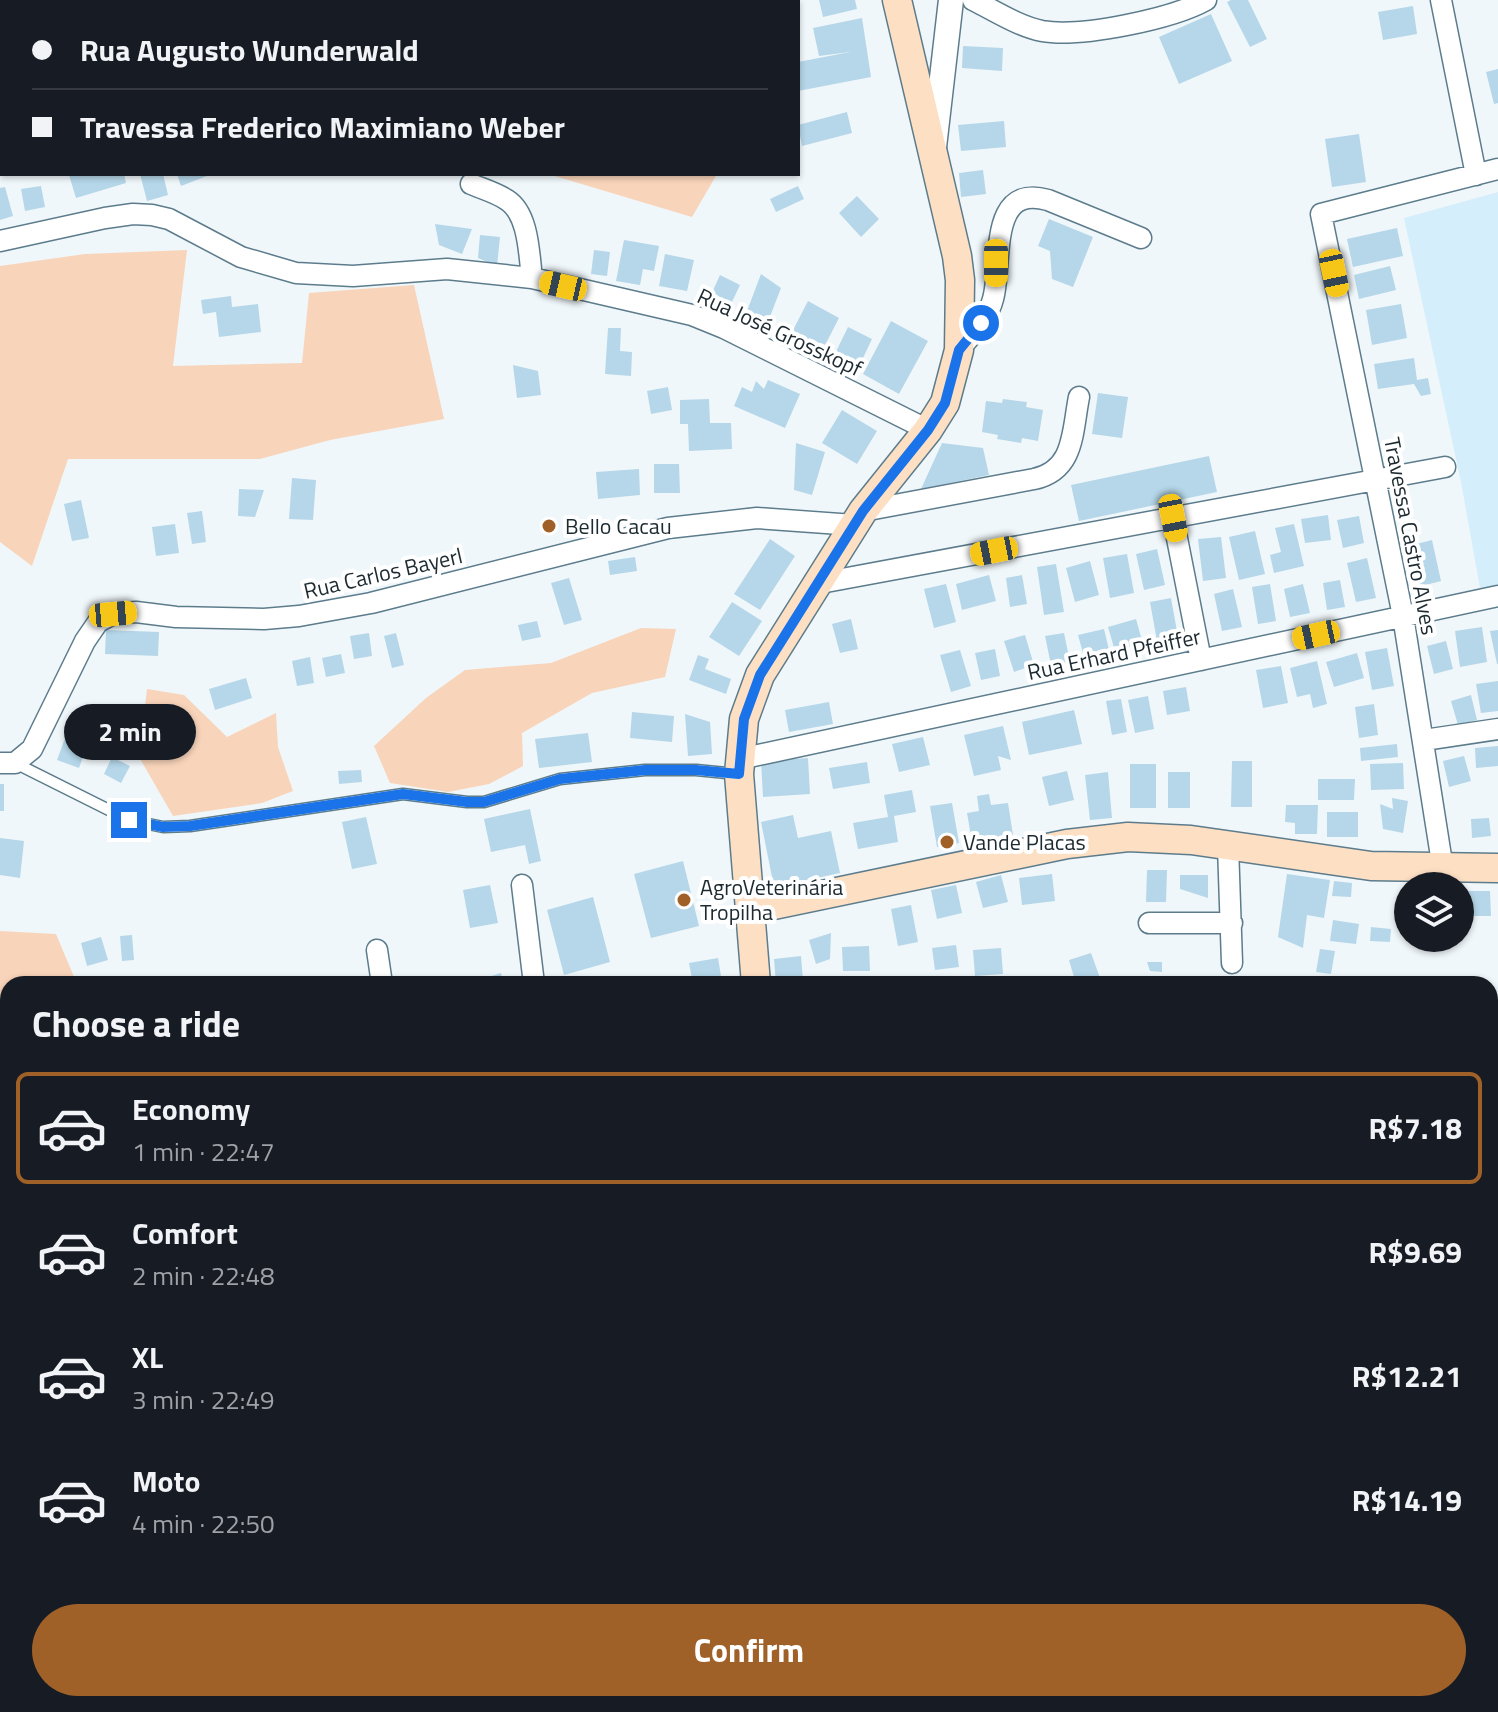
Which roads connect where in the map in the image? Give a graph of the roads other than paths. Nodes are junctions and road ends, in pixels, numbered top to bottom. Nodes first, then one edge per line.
1 (897, 0) edge
2 (951, 0) edge
3 (973, 0) edge
4 (1206, 0) edge
5 (1441, 0) edge
6 (933, 153) junction
7 (1498, 169) edge
8 (1476, 175) junction
9 (471, 184) dead end
10 (1141, 238) dead end
11 (0, 241) edge
12 (532, 278) junction
13 (959, 350) junction
14 (1079, 397) dead end
15 (928, 430) junction
16 (1445, 467) dead end
17 (1377, 480) junction
18 (859, 518) junction
19 (1173, 518) junction
20 (815, 584) junction
21 (1498, 596) edge
22 (1403, 616) junction
23 (1201, 660) junction
24 (1498, 729) edge
25 (1424, 740) junction
26 (8, 763) edge
27 (740, 767) junction
28 (1228, 846) junction
29 (1498, 868) edge
30 (1443, 869) junction
31 (522, 885) dead end
32 (750, 910) junction
33 (1149, 923) dead end
34 (1232, 923) junction
35 (377, 950) dead end
36 (1232, 963) dead end
37 (381, 976) edge
38 (533, 976) edge
39 (755, 976) edge

1 - 6 main road
2 - 6 street
3 - 4 street
5 - 8 street
6 - 13 main road
7 - 8 street
8 - 17 street, Travessa Castro Alves
9 - 12 street
10 - 13 street
11 - 12 street, Rua José Grosskopf
12 - 15 street, Rua José Grosskopf
13 - 15 main road
14 - 18 street, Rua Carlos Bayerl
15 - 18 main road
16 - 17 street
17 - 19 street
17 - 22 street, Travessa Castro Alves
18 - 20 main road
18 - 26 street, Rua Carlos Bayerl
19 - 20 street
19 - 23 street
20 - 27 main road
21 - 22 street, Rua Erhard Pfeiffer
22 - 23 street, Rua Erhard Pfeiffer
22 - 25 street, Travessa Castro Alves
23 - 27 street, Rua Erhard Pfeiffer
24 - 25 street
25 - 30 street, Travessa Castro Alves
26 - 27 lane
27 - 32 main road
28 - 30 main road
28 - 32 main road
28 - 34 street
29 - 30 main road
31 - 38 street
32 - 39 main road
33 - 34 street
34 - 36 street
35 - 37 street

